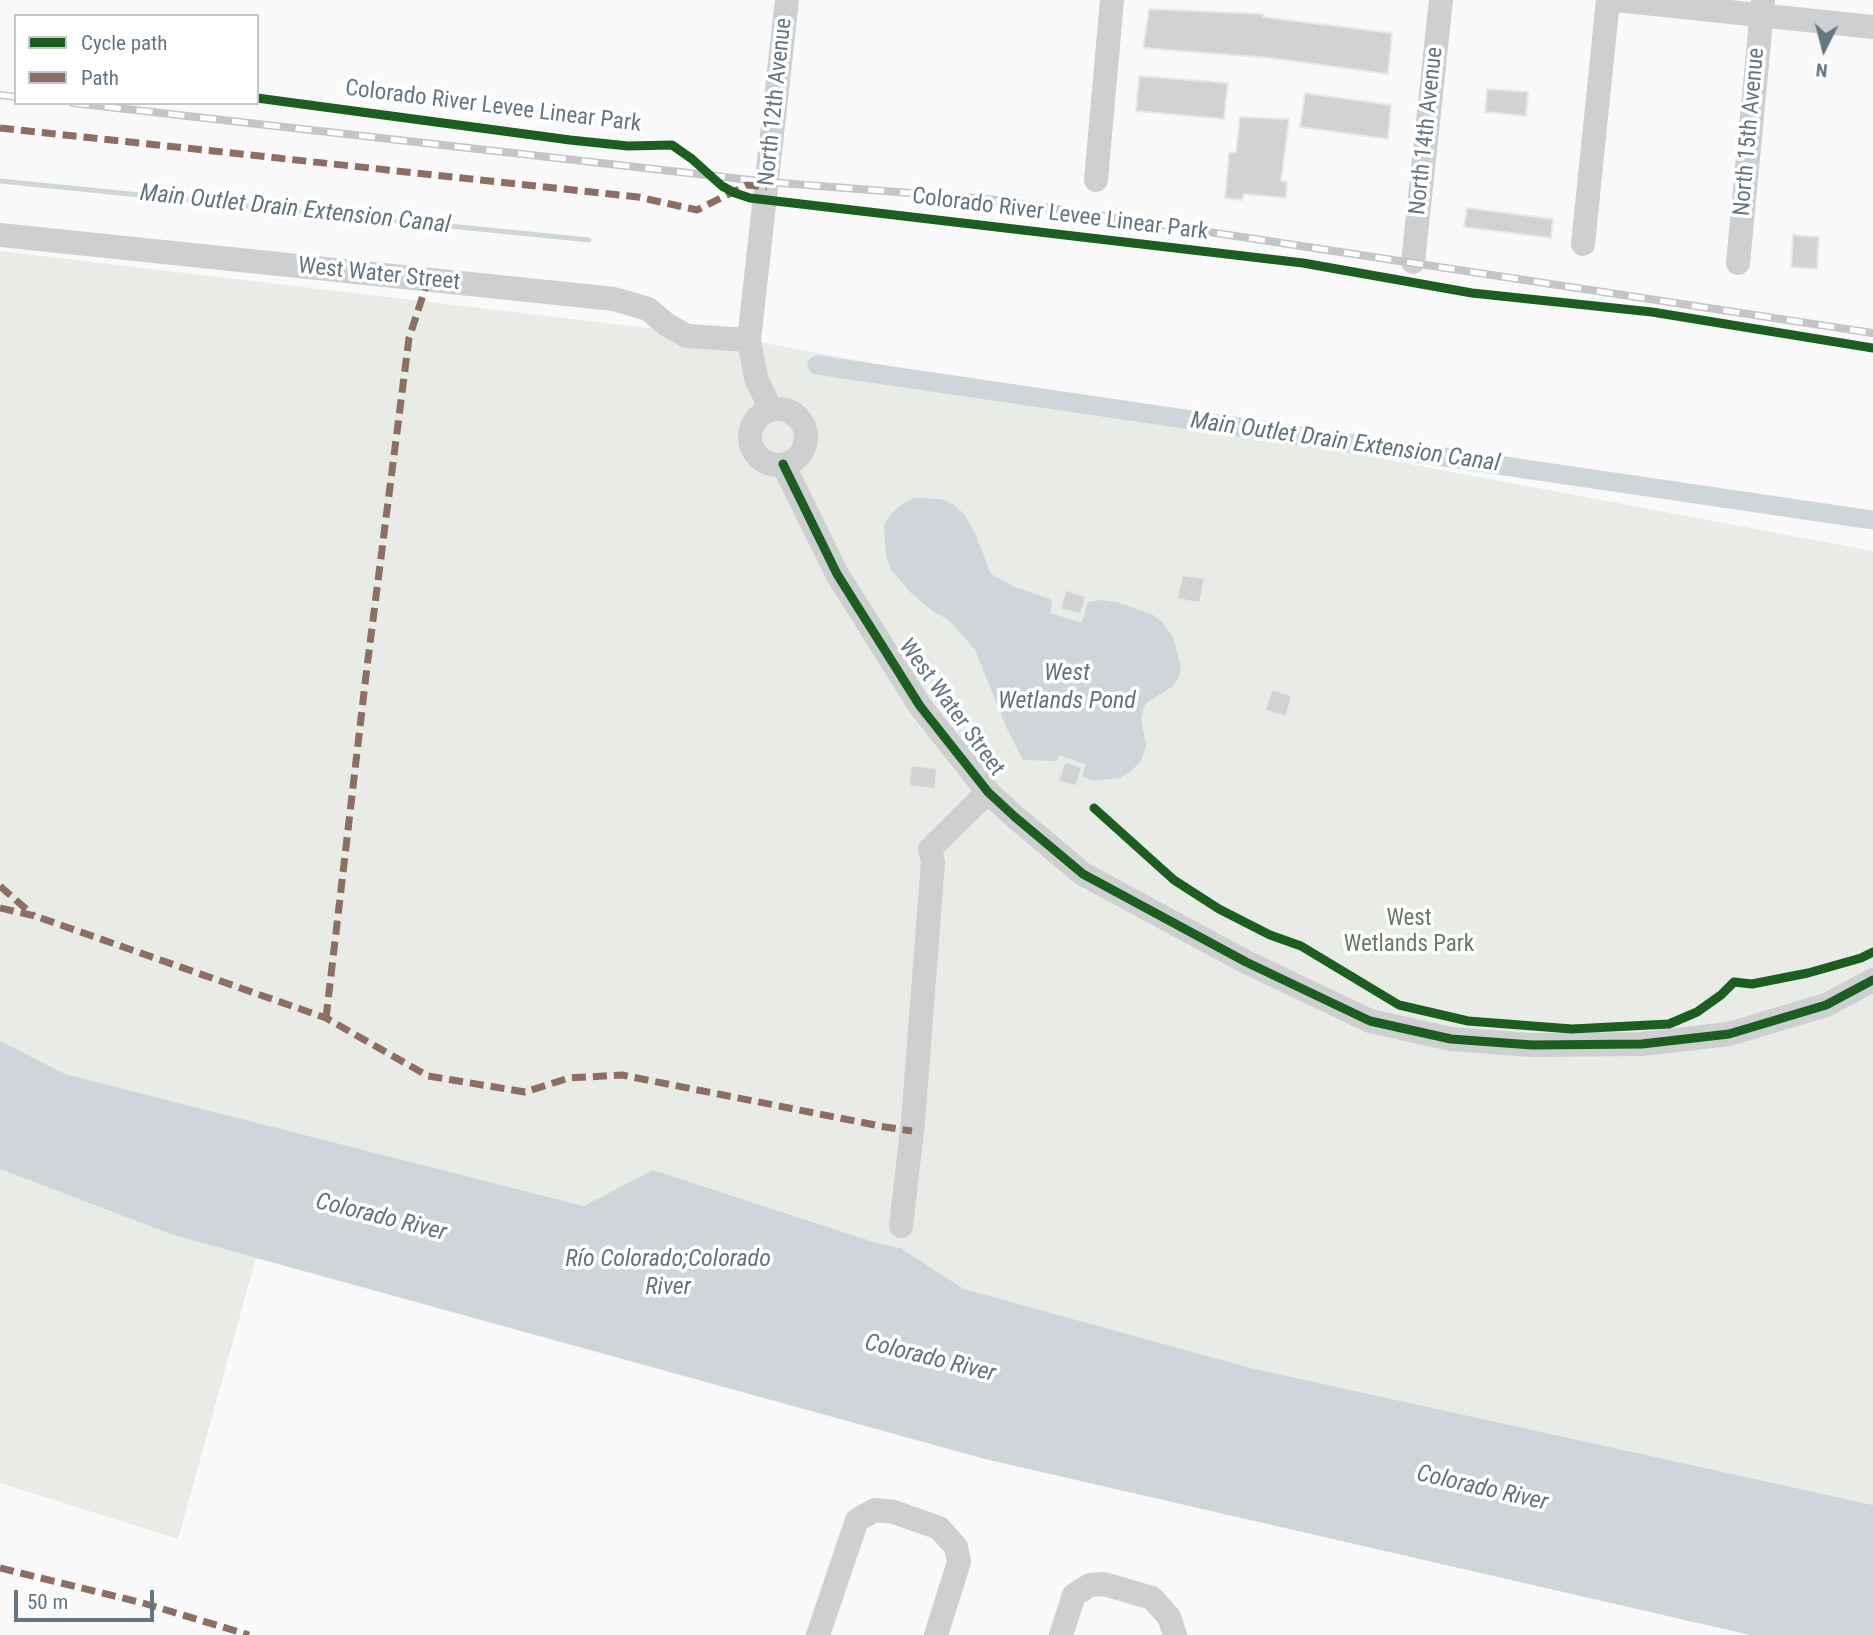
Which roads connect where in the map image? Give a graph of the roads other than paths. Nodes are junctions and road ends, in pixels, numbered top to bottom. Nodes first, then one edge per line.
1 (787, 0) edge
2 (1112, 0) edge
3 (1441, 0) edge
4 (1608, 0) edge
5 (1616, 0) edge
6 (1762, 8) edge
7 (1873, 27) edge
8 (1096, 180) dead end
9 (0, 235) edge
10 (1583, 244) dead end
11 (1413, 262) dead end
12 (1738, 263) dead end
13 (749, 340) junction
14 (771, 410) junction
15 (783, 464) junction
16 (988, 792) junction
17 (1873, 980) edge
18 (901, 1226) dead end
19 (1172, 1626) edge
20 (818, 1635) edge
21 (936, 1635) edge
22 (1061, 1635) edge

1 - 13 street, North 12th Avenue
2 - 8 street
3 - 11 street, North 14th Avenue
4 - 10 street
5 - 6 street
6 - 7 street
6 - 12 street, North 15th Avenue
9 - 13 street, West Water Street
13 - 14 street, North 12th Avenue
14 - 15 street
14 - 15 street
15 - 16 street, West Water Street
16 - 17 street, West Water Street
16 - 18 street
19 - 22 street
20 - 21 street

